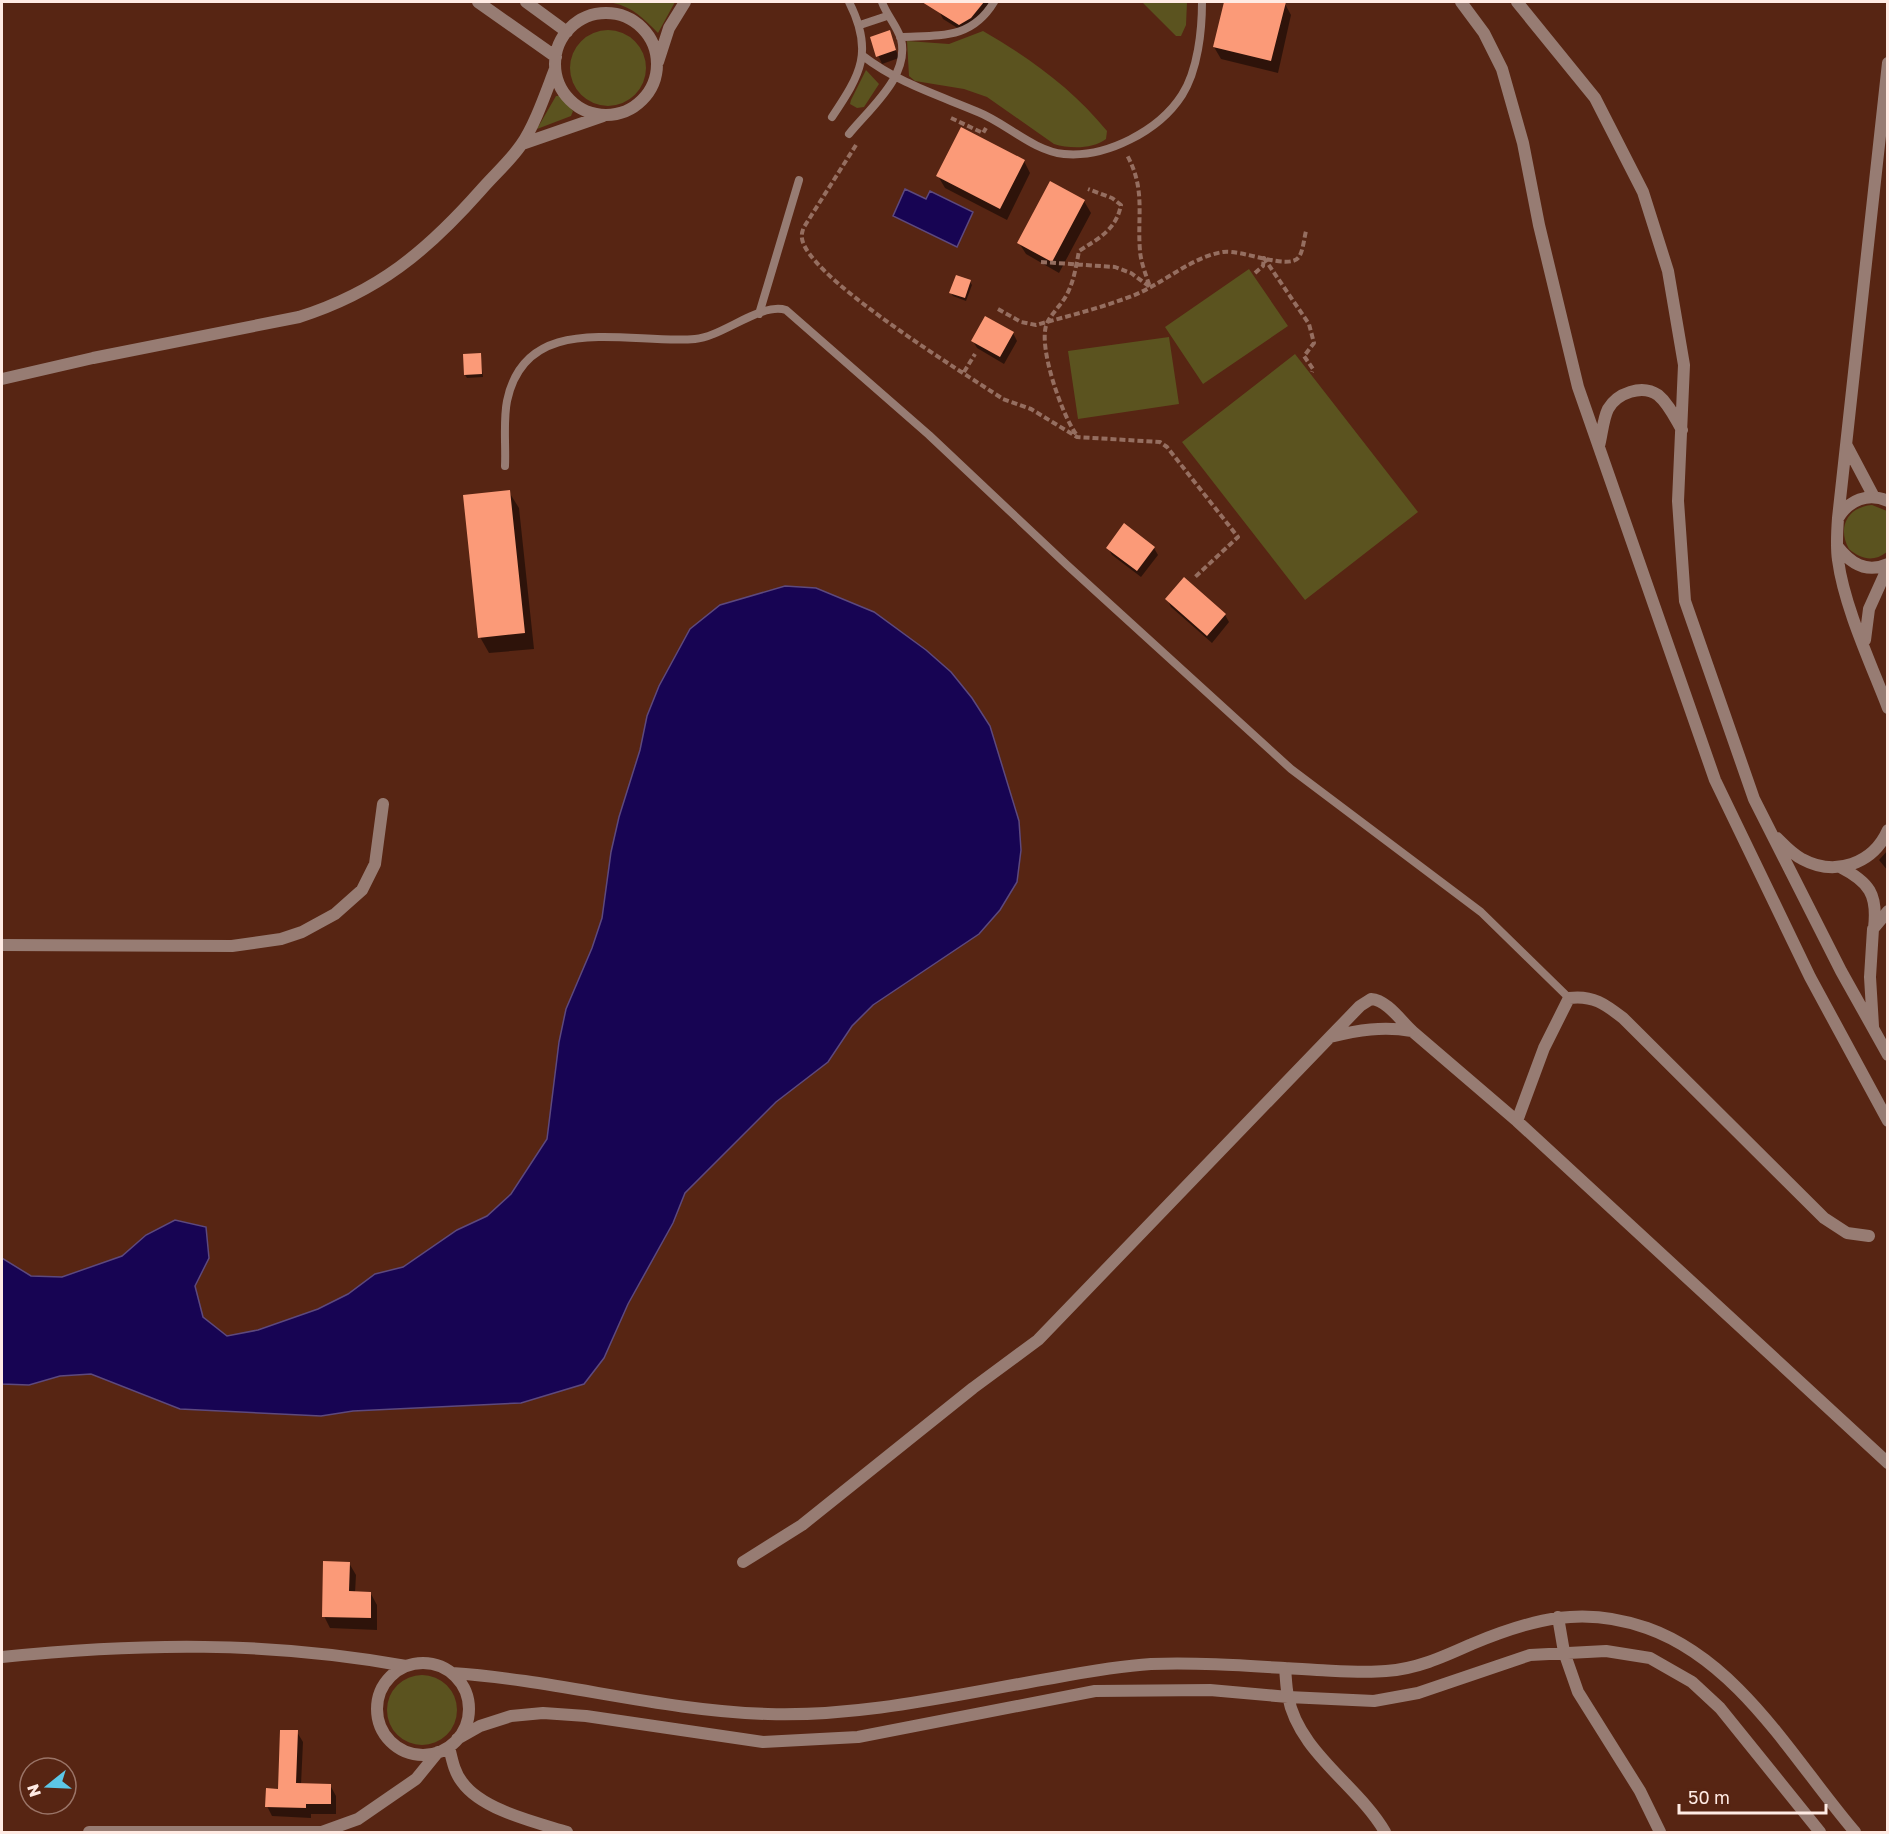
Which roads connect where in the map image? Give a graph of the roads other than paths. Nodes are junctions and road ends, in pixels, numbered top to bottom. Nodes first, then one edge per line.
1 (478, 2) edge
2 (526, 2) edge
3 (604, 2) edge
4 (685, 2) edge
5 (849, 2) edge
6 (882, 2) edge
7 (994, 2) edge
8 (1202, 2) edge
9 (1461, 2) edge
10 (1517, 2) edge
11 (887, 16) junction
12 (584, 17) junction
13 (860, 25) junction
14 (567, 32) junction
15 (900, 37) junction
16 (863, 56) junction
17 (555, 63) junction
18 (1887, 63) edge
19 (656, 68) junction
20 (894, 78) junction
21 (606, 116) junction
22 (832, 117) dead end
23 (849, 134) dead end
24 (522, 144) junction
25 (799, 180) dead end
26 (759, 314) junction
27 (2, 379) edge
28 (1682, 431) junction
29 (1846, 446) junction
30 (1599, 448) junction
31 (505, 466) dead end
32 (1874, 497) junction
33 (1887, 501) edge
34 (1838, 518) junction
35 (1837, 546) junction
36 (1887, 566) edge
37 (1864, 644) junction
38 (1887, 708) edge
39 (383, 804) dead end
40 (1887, 830) edge
41 (1770, 832) junction
42 (1840, 867) junction
43 (1887, 911) edge
44 (1874, 929) junction
45 (2, 945) edge
46 (1569, 998) junction
47 (1873, 1030) junction
48 (1412, 1031) junction
49 (1330, 1037) junction
50 (1887, 1055) edge
51 (1517, 1121) junction
52 (1887, 1121) edge
53 (1869, 1236) dead end
54 (1887, 1463) edge
55 (743, 1562) dead end
56 (1558, 1617) junction
57 (1564, 1652) junction
58 (2, 1657) edge
59 (406, 1666) junction
60 (1285, 1668) junction
61 (452, 1674) junction
62 (1288, 1697) junction
63 (448, 1746) junction
64 (337, 1831) edge
65 (89, 1833) edge
66 (567, 1833) edge
67 (1385, 1833) edge
68 (1660, 1833) edge
69 (1820, 1833) edge
70 (1856, 1833) edge

1 - 17 street
2 - 14 street
3 - 12 street
4 - 19 street
5 - 13 lane
6 - 11 lane
7 - 15 lane
8 - 20 lane
9 - 30 street
10 - 28 street
11 - 13 lane
11 - 15 lane
12 - 14 street
12 - 19 street
13 - 16 lane
14 - 17 street
15 - 20 lane
16 - 20 lane
16 - 22 lane
17 - 21 street
17 - 24 street
18 - 29 street
19 - 21 street
20 - 23 lane
21 - 24 street
24 - 27 street
25 - 26 lane
26 - 31 lane
26 - 46 lane
28 - 30 street
28 - 41 street
29 - 32 street
29 - 34 street
30 - 52 street
32 - 33 street
32 - 34 street
34 - 35 street
35 - 36 street
35 - 37 street
36 - 37 street
37 - 38 street
39 - 45 street
40 - 42 street
41 - 42 street
41 - 47 street
42 - 44 street
43 - 44 street
44 - 47 street
46 - 51 street
46 - 53 street
47 - 50 street
48 - 49 street
48 - 49 street
48 - 51 street
49 - 55 street
51 - 54 street
56 - 57 street
56 - 60 street
56 - 70 street
57 - 62 street
57 - 68 street
57 - 69 street
58 - 59 street
59 - 61 street
59 - 63 street
60 - 61 street
60 - 62 street
61 - 63 street
62 - 63 street
62 - 67 street
63 - 64 street
63 - 66 street
64 - 65 street

